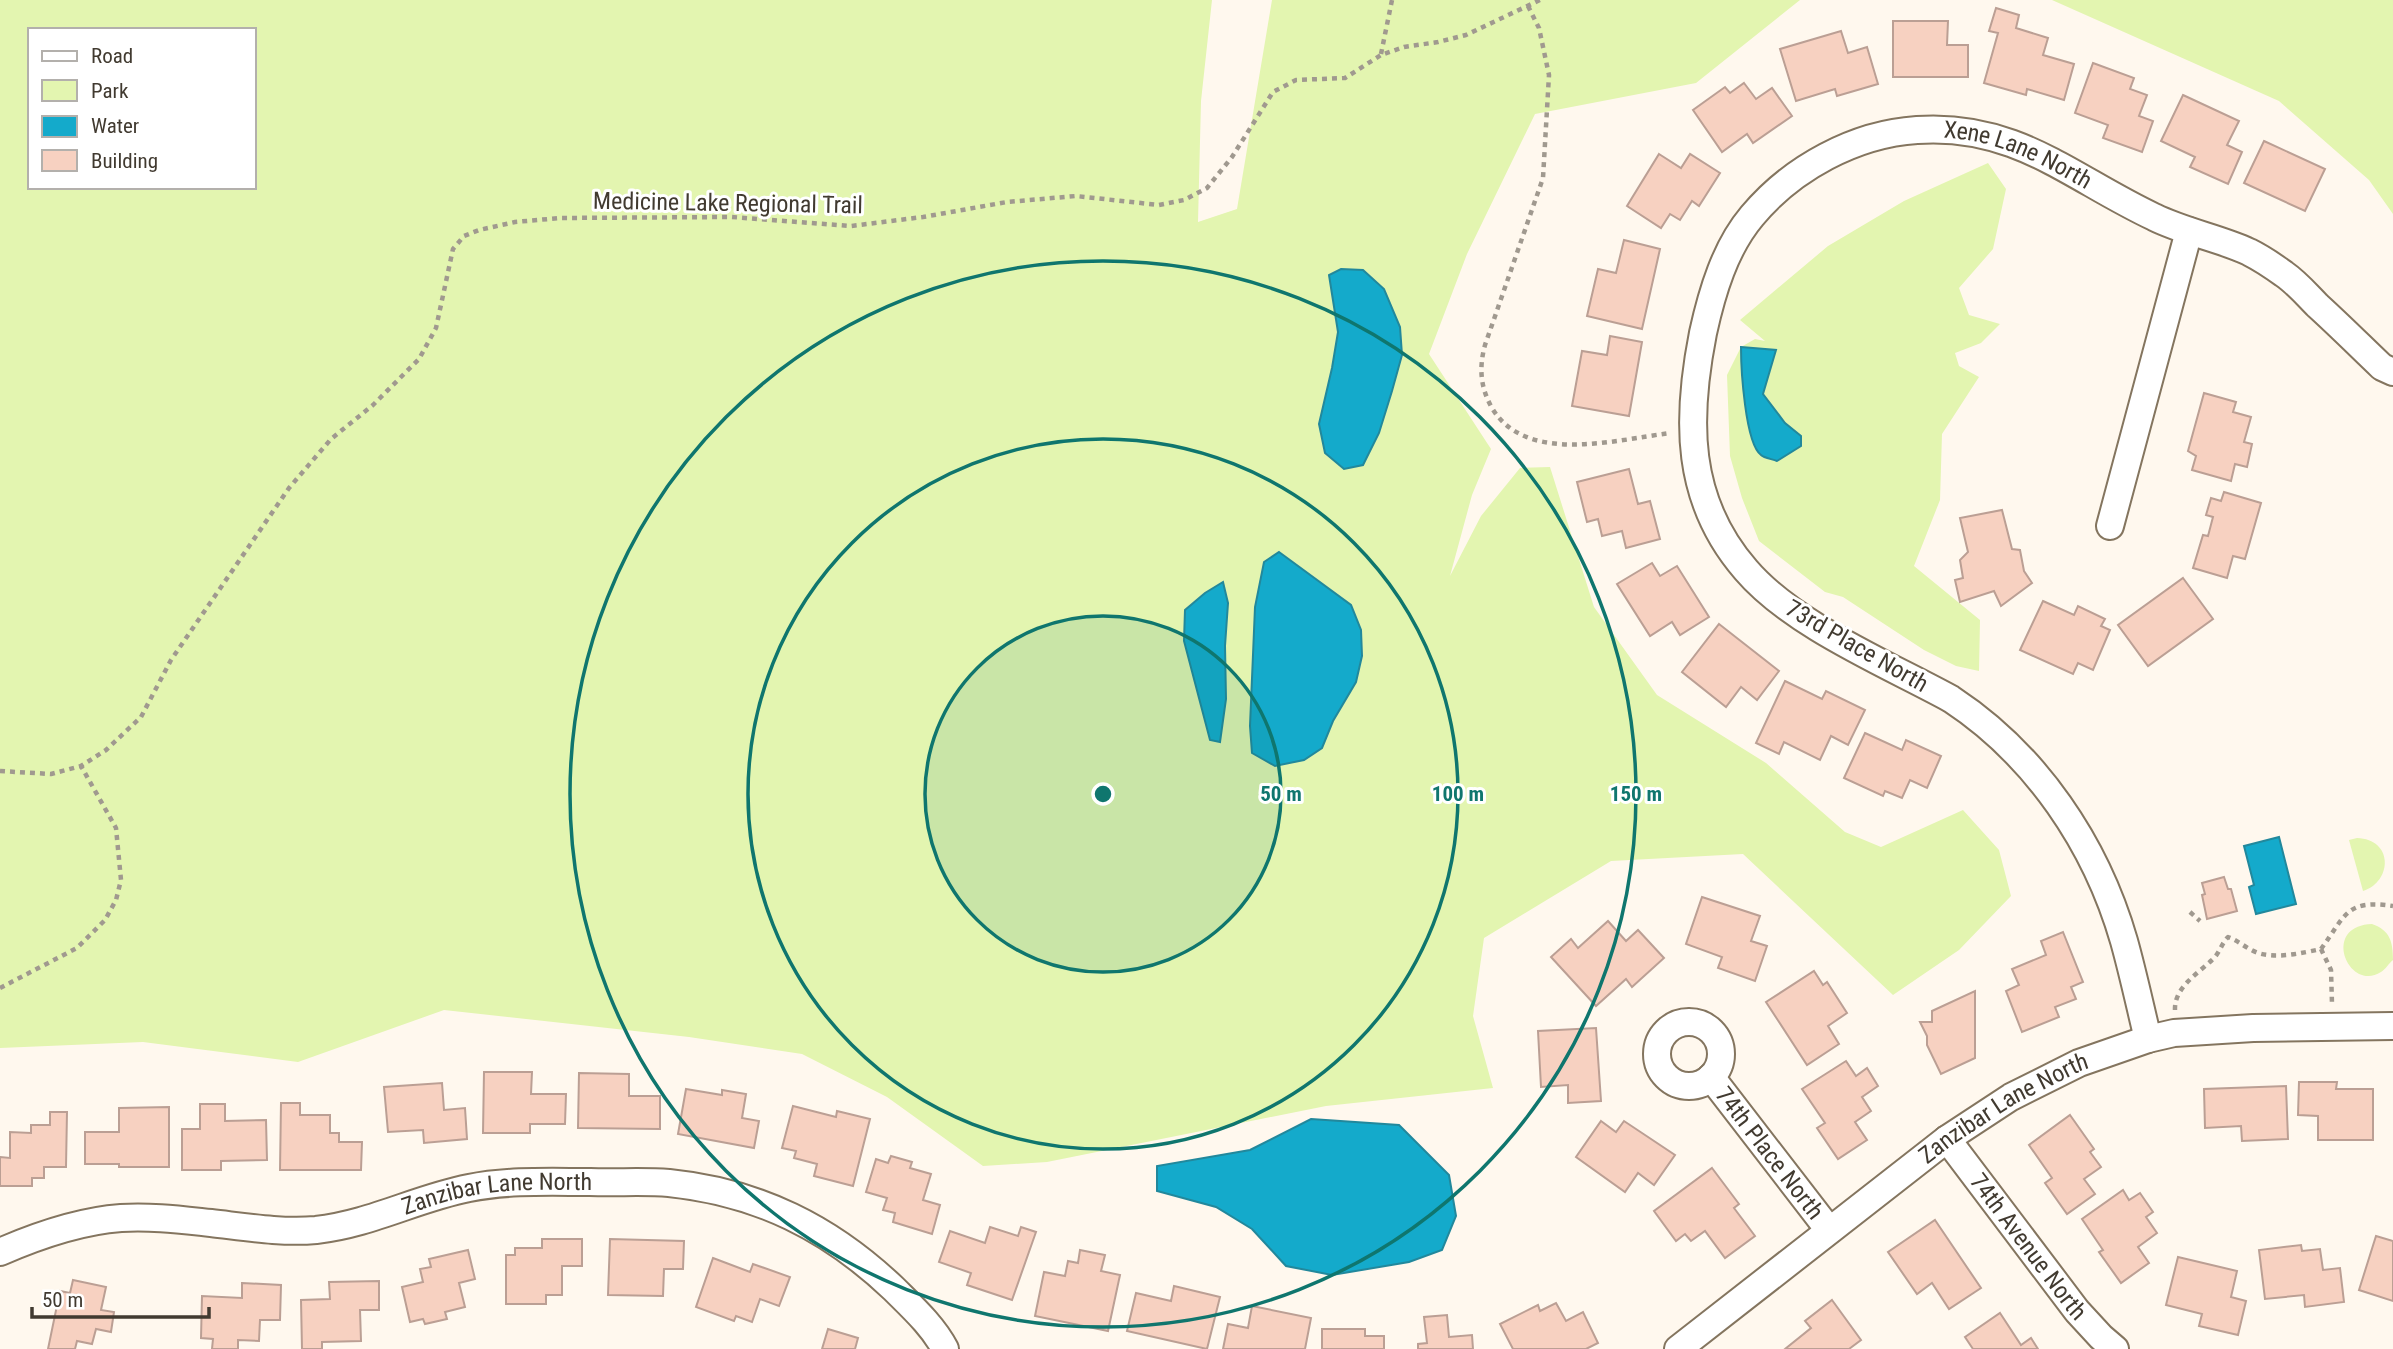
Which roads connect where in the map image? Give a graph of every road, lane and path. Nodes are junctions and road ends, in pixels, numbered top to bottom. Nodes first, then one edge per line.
1 (1392, 0) edge
2 (1540, 0) edge
3 (1528, 6) junction
4 (1381, 55) junction
5 (1751, 217) joint
6 (2189, 231) junction
7 (2393, 372) edge
8 (1691, 430) junction
9 (2110, 526) dead end
10 (80, 766) junction
11 (0, 771) edge
12 (2393, 906) edge
13 (2190, 912) dead end
14 (2200, 921) dead end
15 (2321, 949) junction
16 (0, 988) edge
17 (2332, 1004) dead end
18 (2175, 1013) dead end
19 (2393, 1026) edge
20 (2148, 1039) junction
21 (1711, 1077) dead end
22 (1947, 1139) junction
23 (1829, 1230) junction
24 (0, 1252) edge
25 (945, 1349) edge
26 (1678, 1349) edge
27 (2115, 1349) edge

1 - 4 path
2 - 3 path, Medicine Lake Regional Trail
3 - 4 path, Medicine Lake Regional Trail
3 - 8 path
4 - 10 path, Medicine Lake Regional Trail
5 - 6 street, Xene Lane North
5 - 8 street, 73rd Place North
6 - 7 street, Xene Lane North
6 - 9 street
8 - 20 street, 73rd Place North
10 - 11 path, Medicine Lake Regional Trail
10 - 16 path
12 - 15 path
13 - 14 path
15 - 17 path
15 - 18 path
19 - 20 street, Zanzibar Lane North
20 - 22 street, Zanzibar Lane North
21 - 23 street, 74th Place North
22 - 23 street, Zanzibar Lane North
22 - 27 street, 74th Avenue North
23 - 26 street, Zanzibar Lane North
24 - 25 street, Zanzibar Lane North

